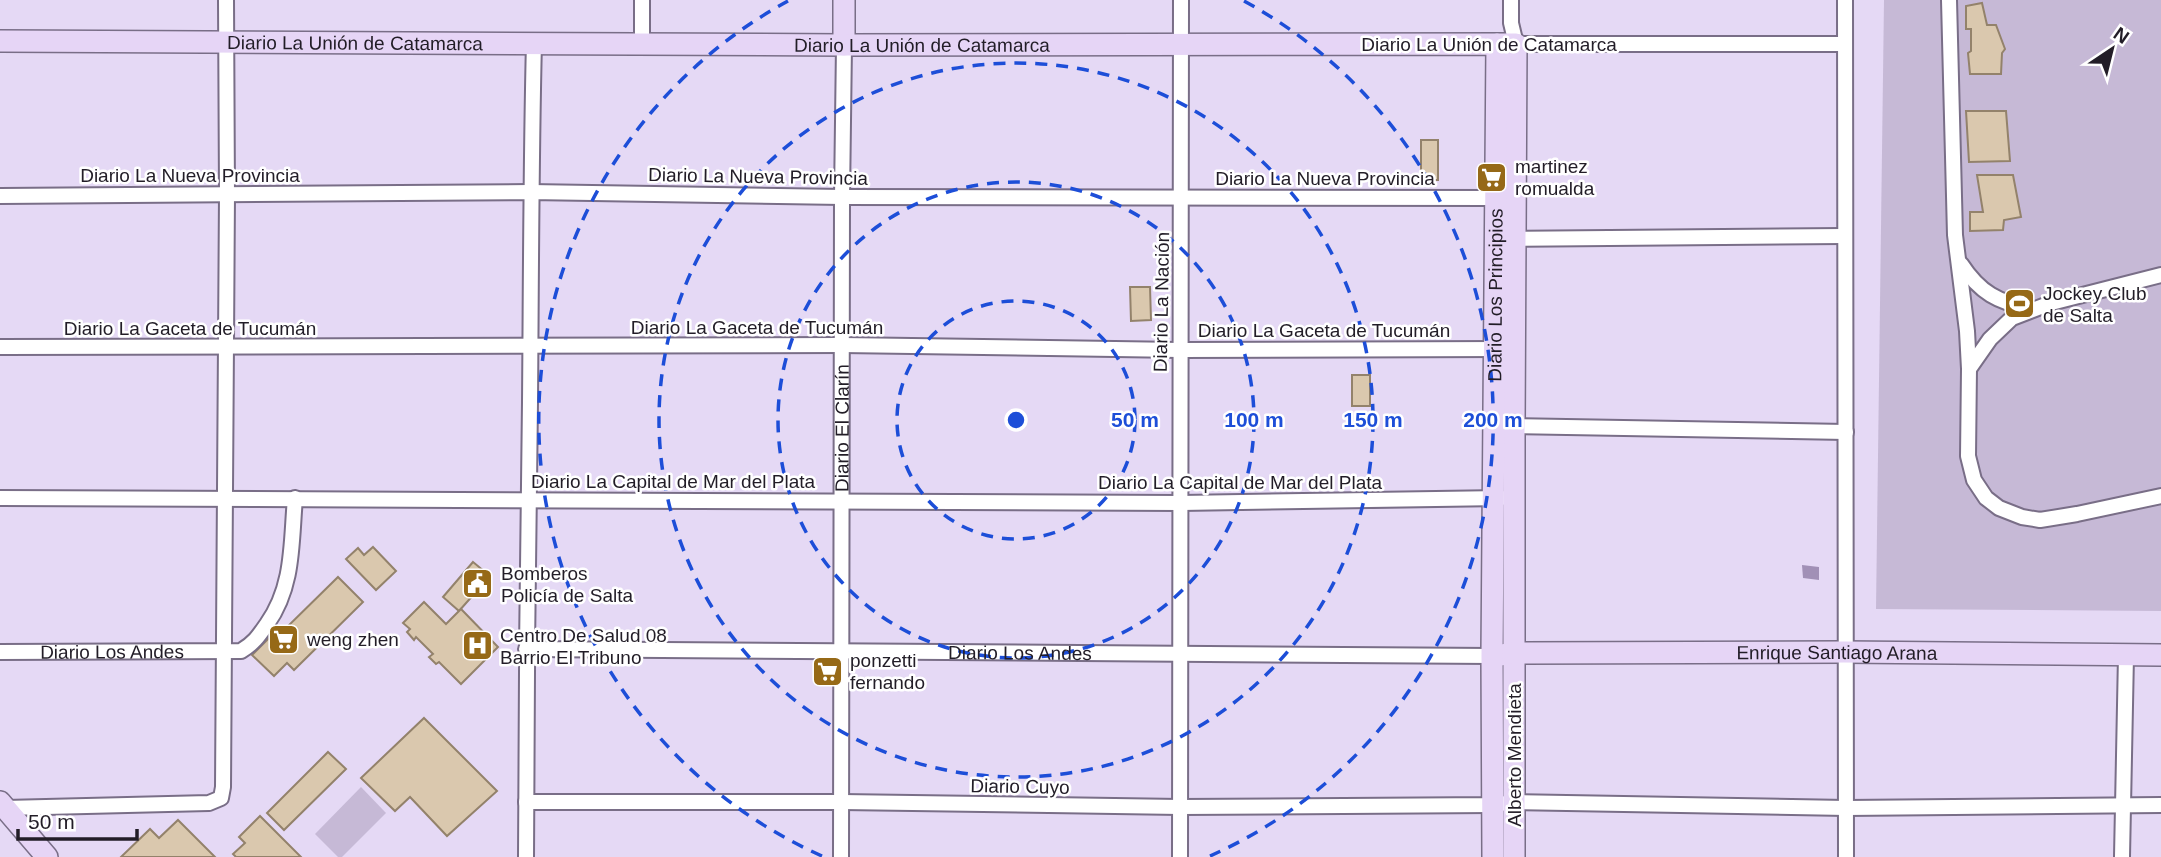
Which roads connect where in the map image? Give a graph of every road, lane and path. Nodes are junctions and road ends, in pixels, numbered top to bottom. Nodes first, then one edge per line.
1 (226, 0) edge
2 (642, 0) edge
3 (844, 0) edge
4 (1181, 0) edge
5 (1511, 0) edge
6 (1845, 0) edge
7 (1949, 0) edge
8 (0, 41) edge
9 (226, 42) junction
10 (534, 42) junction
11 (642, 43) junction
12 (1182, 44) junction
13 (1506, 44) junction
14 (1845, 44) junction
15 (844, 45) junction
16 (530, 192) junction
17 (227, 194) junction
18 (0, 196) edge
19 (842, 197) junction
20 (1182, 197) junction
21 (1505, 198) junction
22 (1844, 236) junction
23 (1505, 239) junction
24 (1960, 262) junction
25 (2161, 275) edge
26 (2031, 309) junction
27 (842, 345) junction
28 (0, 347) edge
29 (226, 347) junction
30 (531, 347) junction
31 (1505, 349) junction
32 (1180, 350) junction
33 (1969, 369) junction
34 (1514, 426) junction
35 (1846, 432) junction
36 (2161, 496) edge
37 (0, 498) edge
38 (295, 498) junction
39 (1503, 498) junction
40 (225, 499) junction
41 (529, 499) junction
42 (841, 501) junction
43 (1181, 503) junction
44 (526, 649) junction
45 (223, 651) junction
46 (0, 652) edge
47 (843, 652) junction
48 (1844, 652) junction
49 (1513, 653) junction
50 (1180, 655) junction
51 (2126, 655) junction
52 (2161, 655) edge
53 (1492, 656) junction
54 (526, 802) junction
55 (842, 803) junction
56 (1504, 803) junction
57 (2123, 804) junction
58 (2, 805) edge
59 (2161, 805) edge
60 (1180, 807) junction
61 (1846, 808) junction
62 (47, 857) edge
63 (526, 857) edge
64 (841, 857) edge
65 (1180, 857) edge
66 (1493, 857) edge
67 (1514, 857) edge
68 (1846, 857) edge
69 (2122, 857) edge

1 - 9 street
2 - 11 street
3 - 15 street, Diario El Clarín
4 - 12 street, Diario La Nación
5 - 13 street, Diario Los Principios
6 - 14 street
7 - 24 street
8 - 9 street, Diario La Unión de Catamarca
9 - 10 street, Diario La Unión de Catamarca
9 - 17 street
10 - 11 street, Diario La Unión de Catamarca
10 - 16 street
11 - 15 street, Diario La Unión de Catamarca
12 - 13 street, Diario La Unión de Catamarca
12 - 15 street, Diario La Unión de Catamarca
12 - 20 street, Diario La Nación
13 - 14 street, Diario La Unión de Catamarca
13 - 21 street, Diario Los Principios
14 - 22 street
15 - 19 street, Diario El Clarín
16 - 17 street, Diario La Nueva Provincia
16 - 19 street, Diario La Nueva Provincia
16 - 30 street
17 - 18 street, Diario La Nueva Provincia
17 - 29 street
19 - 20 street, Diario La Nueva Provincia
19 - 27 street, Diario El Clarín
20 - 21 street, Diario La Nueva Provincia
20 - 32 street, Diario La Nación
21 - 23 street, Diario Los Principios
22 - 23 street
22 - 35 street
23 - 31 street, Diario Los Principios
24 - 26 street
24 - 33 street
25 - 26 street
26 - 33 street
27 - 30 street, Diario La Gaceta de Tucumán
27 - 32 street, Diario La Gaceta de Tucumán
27 - 42 street, Diario El Clarín
28 - 29 street, Diario La Gaceta de Tucumán
29 - 30 street, Diario La Gaceta de Tucumán
29 - 40 street
30 - 41 street
31 - 32 street, Diario La Gaceta de Tucumán
31 - 34 street, Diario Los Principios
31 - 39 street, Diario Los Principios
32 - 43 street, Diario La Nación
33 - 36 street
34 - 35 street
34 - 39 street, Diario Los Principios
35 - 48 street
37 - 40 street, Diario La Capital de Mar del Plata
38 - 40 street, Diario La Capital de Mar del Plata
38 - 41 street, Diario La Capital de Mar del Plata
38 - 45 street, Diario Los Andes
39 - 43 street, Diario La Capital de Mar del Plata
39 - 49 street, Diario Los Principios
39 - 53 street, Diario Los Principios
40 - 45 street
41 - 42 street, Diario La Capital de Mar del Plata
41 - 44 street
42 - 43 street, Diario La Capital de Mar del Plata
42 - 47 street, Diario El Clarín
43 - 50 street, Diario La Nación
44 - 47 street, Diario Los Andes
44 - 54 street
45 - 46 street, Diario Los Andes
45 - 58 street
47 - 50 street, Diario Los Andes
47 - 55 street, Diario El Clarín
48 - 49 street, Enrique Santiago Arana
48 - 51 street, Enrique Santiago Arana
48 - 61 street
49 - 53 street, Diario Los Andes
49 - 56 street, Alberto Mendieta
50 - 53 street, Diario Los Andes
50 - 60 street, Diario La Nación
51 - 52 street, Enrique Santiago Arana
51 - 57 street
53 - 56 street, Alberto Mendieta
54 - 55 street, Diario Cuyo
54 - 63 street
55 - 60 street, Diario Cuyo
55 - 64 street, Diario El Clarín
56 - 60 street, Diario Cuyo
56 - 61 street, Diario Cuyo
56 - 66 street, Alberto Mendieta
56 - 67 street, Alberto Mendieta
57 - 59 street, Diario Cuyo
57 - 61 street, Diario Cuyo
57 - 69 street
58 - 62 street
60 - 65 street, Diario La Nación
61 - 68 street

